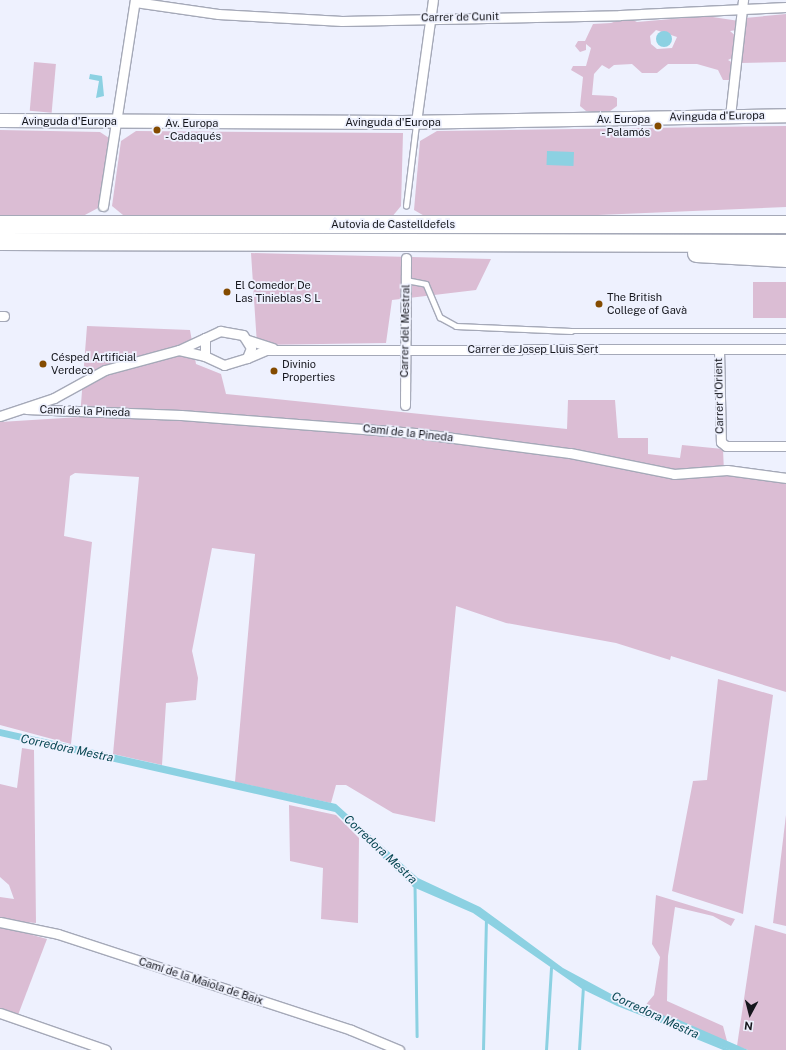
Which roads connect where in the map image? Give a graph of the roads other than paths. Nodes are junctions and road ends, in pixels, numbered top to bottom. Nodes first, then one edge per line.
1 (433, 0) edge
2 (743, 0) edge
3 (135, 1) edge
4 (786, 7) edge
5 (742, 10) junction
6 (431, 18) junction
7 (786, 114) edge
8 (730, 116) junction
9 (0, 120) edge
10 (117, 121) junction
11 (416, 122) junction
12 (103, 206) dead end
13 (406, 206) dead end
14 (786, 220) edge
15 (735, 223) junction
16 (0, 224) edge
17 (786, 224) edge
18 (0, 241) edge
19 (546, 243) junction
20 (786, 243) edge
21 (753, 257) junction
22 (406, 258) dead end
23 (786, 258) edge
24 (786, 262) edge
25 (406, 280) junction
26 (786, 331) edge
27 (205, 338) junction
28 (248, 340) junction
29 (404, 349) junction
30 (719, 349) junction
31 (786, 349) edge
32 (179, 350) junction
33 (280, 350) junction
34 (205, 356) junction
35 (246, 358) junction
36 (404, 405) dead end
37 (26, 409) junction
38 (0, 416) edge
39 (786, 446) edge
40 (786, 478) edge
41 (0, 922) edge
42 (0, 1012) edge
43 (106, 1050) edge
44 (399, 1050) edge

1 - 6 street
2 - 5 street
3 - 6 street, Carrer de Cunit
3 - 10 street
4 - 5 street, Carrer de Cunit
5 - 6 street, Carrer de Cunit
5 - 8 street
6 - 11 street
7 - 8 street, Avinguda d'Europa
8 - 11 street, Avinguda d'Europa
9 - 10 street, Avinguda d'Europa
10 - 11 street, Avinguda d'Europa
10 - 12 street
11 - 13 lane
14 - 15 highway
15 - 16 highway, Autovia de Castelldefels
15 - 17 highway, Autovia de Castelldefels
18 - 19 highway, Autovia de Castelldefels
19 - 20 highway, Autovia de Castelldefels
19 - 21 highway
21 - 23 highway
21 - 24 highway
22 - 25 street, Carrer del Mestral
25 - 26 lane
25 - 29 street, Carrer del Mestral
27 - 28 street, Carrer de Josep Lluis Sert
27 - 32 street, Carrer de Josep Lluis Sert
27 - 34 street
28 - 33 street, Carrer de Josep Lluis Sert
28 - 35 street
29 - 30 street, Carrer de Josep Lluis Sert
29 - 33 street, Carrer de Josep Lluis Sert
29 - 36 street, Carrer del Mestral
30 - 31 street, Carrer de Josep Lluis Sert
30 - 39 street, Carrer d'Orient
32 - 34 street, Carrer de Josep Lluis Sert
32 - 37 street, Carrer de Josep Lluis Sert
33 - 35 street, Carrer de Josep Lluis Sert
34 - 35 street, Carrer de Josep Lluis Sert
37 - 38 street, Carrer de Josep Lluis Sert
37 - 40 street, Camí de la Pineda
41 - 44 street, Camí de la Maiola de Baix
42 - 43 street

